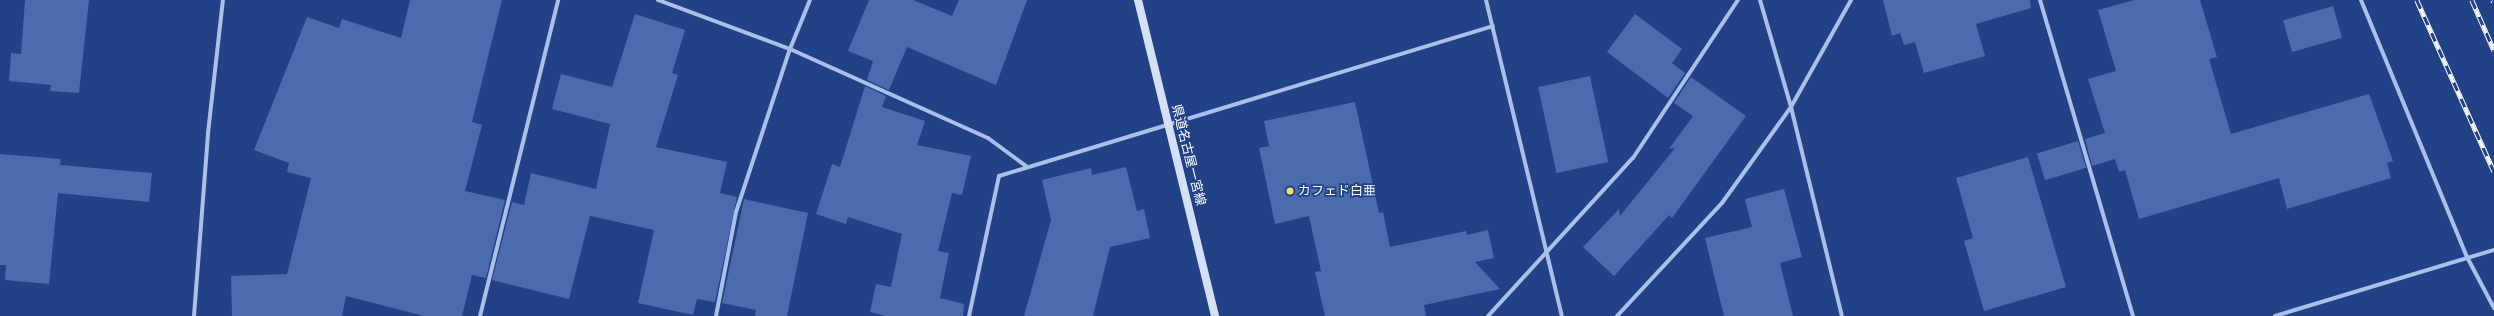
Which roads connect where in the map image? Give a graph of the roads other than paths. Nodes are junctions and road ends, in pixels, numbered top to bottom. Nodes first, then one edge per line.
1 (223, 0) edge
2 (558, 0) edge
3 (658, 0) edge
4 (810, 0) edge
5 (1138, 0) edge
6 (1486, 0) edge
7 (1738, 0) edge
8 (1760, 0) edge
9 (1851, 0) edge
10 (2040, 0) edge
11 (2361, 0) edge
12 (1493, 26) junction
13 (790, 49) junction
14 (1791, 108) junction
15 (1168, 126) junction
16 (1026, 166) junction
17 (2494, 250) edge
18 (1547, 252) junction
19 (2468, 257) junction
20 (2494, 308) edge
21 (194, 316) edge
22 (480, 316) edge
23 (716, 316) edge
24 (969, 316) edge
25 (1214, 316) edge
26 (1488, 316) edge
27 (1562, 316) edge
28 (1617, 316) edge
29 (1842, 316) edge
30 (2134, 316) edge
31 (2275, 316) edge

1 - 21 street
2 - 22 street
3 - 13 street
4 - 13 street
5 - 15 main road, 県道名古屋一宮線
6 - 12 street
7 - 18 street
8 - 14 street
9 - 14 street
10 - 30 street
11 - 19 street
12 - 15 street
12 - 18 street
13 - 16 street
13 - 23 street
14 - 28 street
14 - 29 street
15 - 16 street
15 - 25 main road, 県道名古屋一宮線
16 - 24 street
17 - 19 street
18 - 26 street
18 - 27 street
19 - 20 street
19 - 31 street

